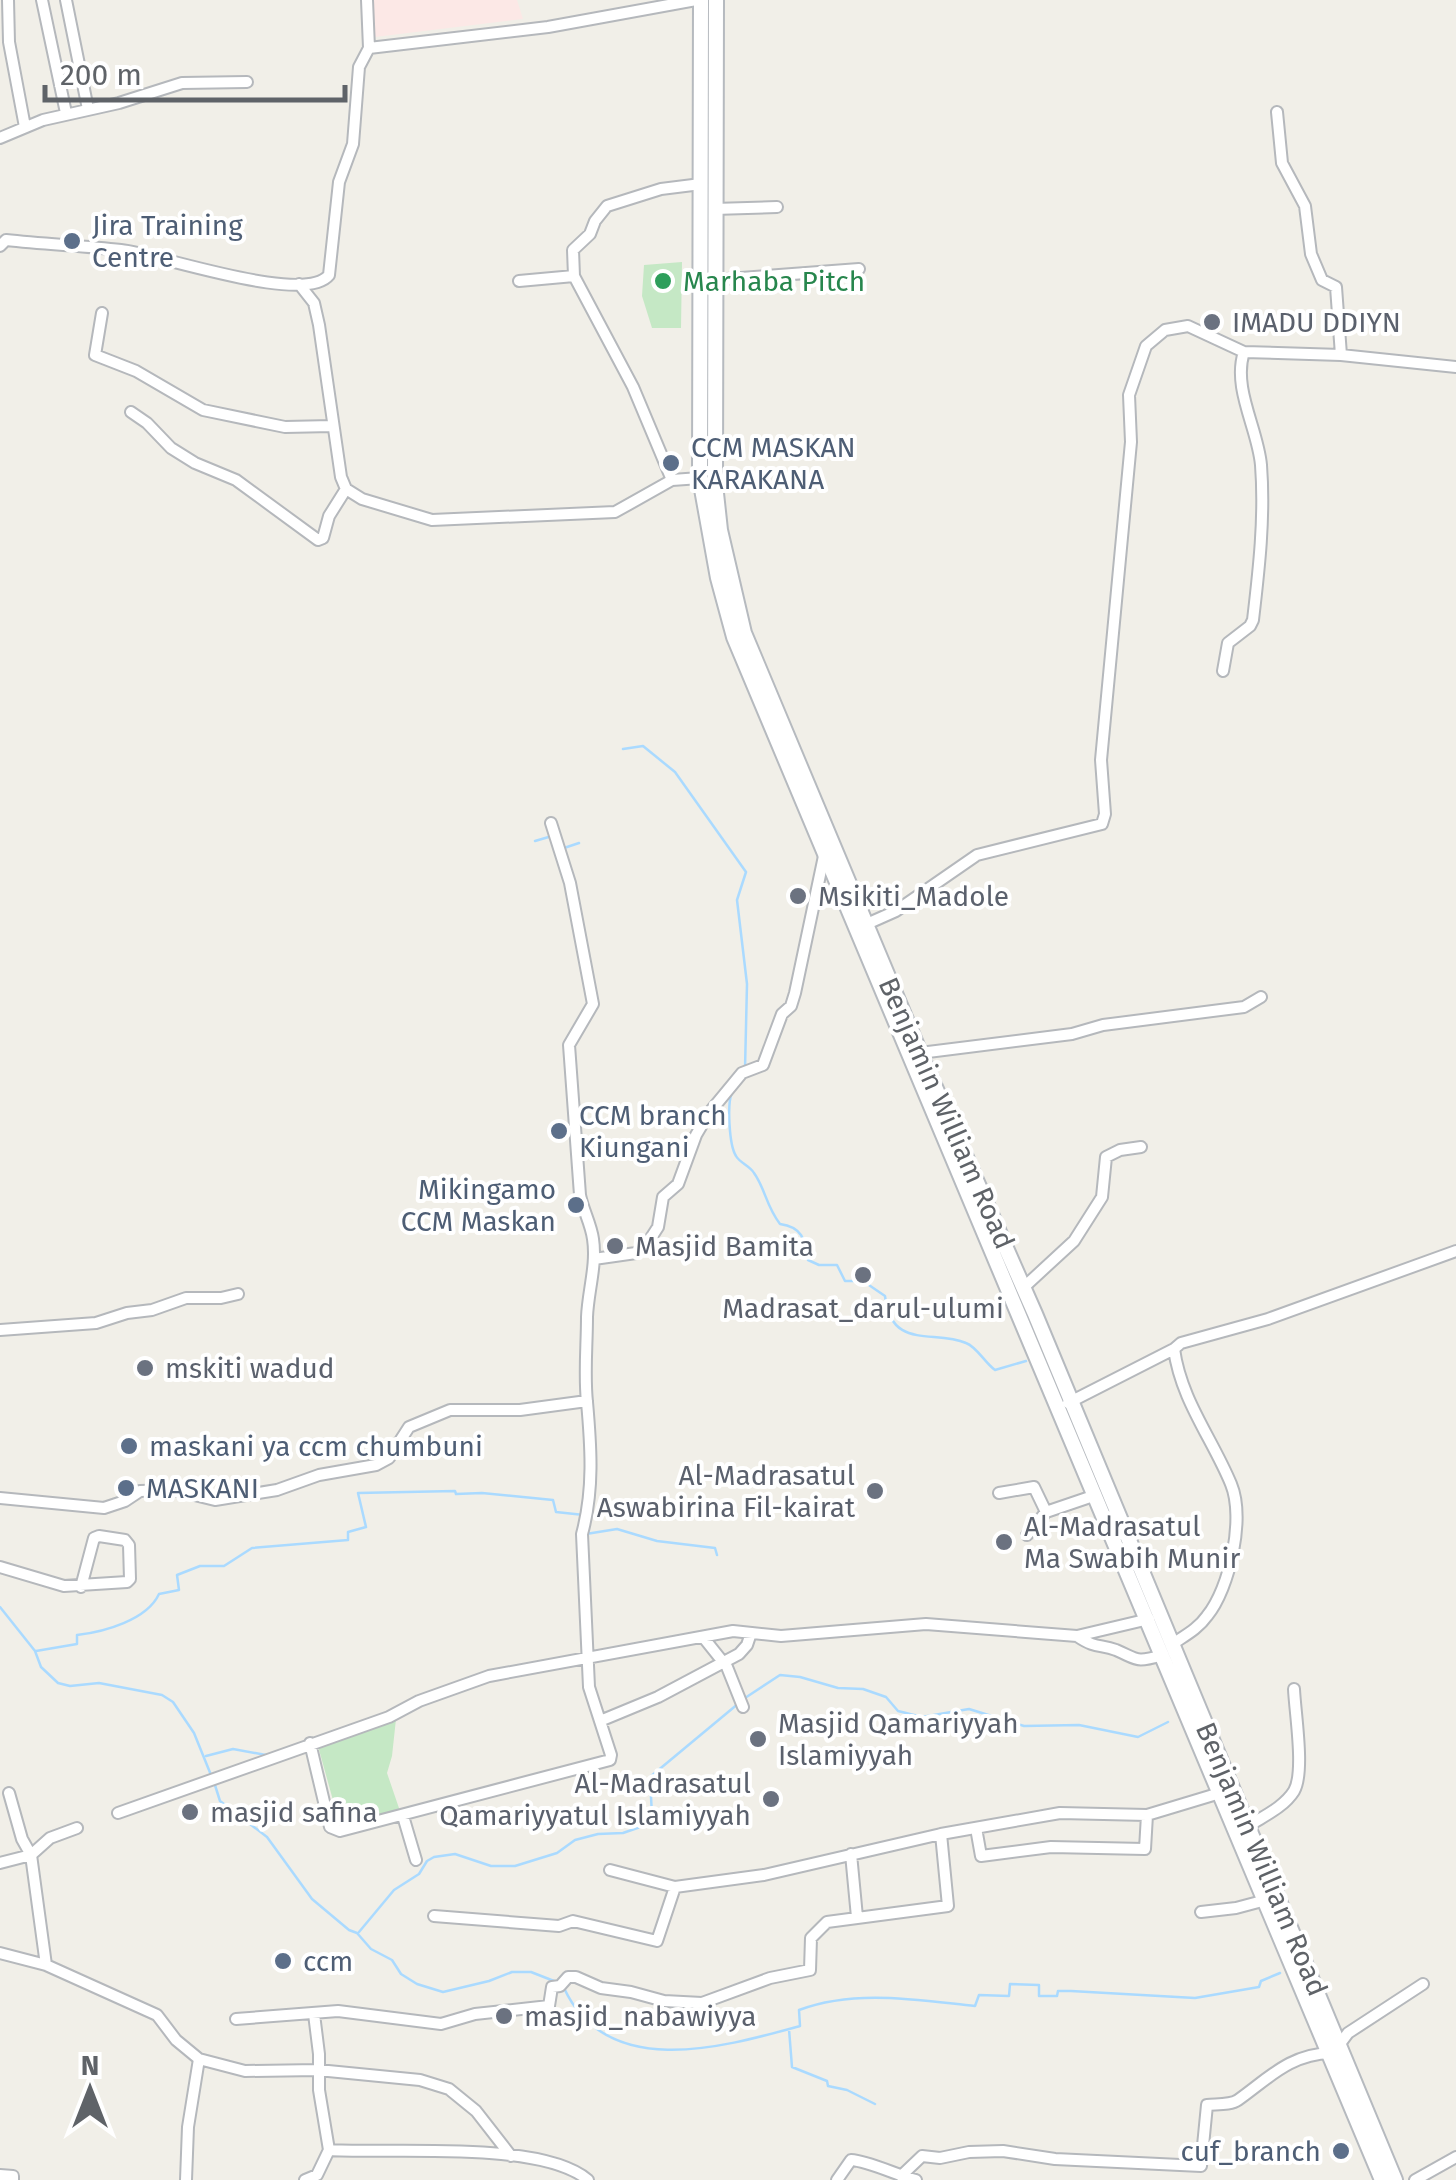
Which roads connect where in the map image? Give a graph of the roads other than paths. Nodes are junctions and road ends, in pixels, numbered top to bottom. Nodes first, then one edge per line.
1 (8, 0) edge
2 (42, 0) edge
3 (66, 0) edge
4 (367, 0) edge
5 (699, 0) edge
6 (716, 0) edge
7 (369, 48) junction
8 (247, 82) dead end
9 (88, 109) junction
10 (1278, 112) dead end
11 (66, 114) junction
12 (25, 127) junction
13 (0, 138) edge
14 (701, 184) junction
15 (777, 207) dead end
16 (714, 208) junction
17 (2, 240) edge
18 (859, 269) dead end
19 (574, 276) junction
20 (714, 280) junction
21 (519, 281) dead end
22 (299, 284) junction
23 (102, 313) dead end
24 (1244, 352) junction
25 (1340, 355) junction
26 (1456, 367) edge
27 (131, 412) dead end
28 (332, 426) junction
29 (700, 478) junction
30 (672, 480) junction
31 (346, 489) junction
32 (1223, 671) dead end
33 (550, 824) dead end
34 (824, 854) junction
35 (860, 927) junction
36 (1261, 997) dead end
37 (920, 1053) junction
38 (1141, 1147) dead end
39 (1456, 1251) edge
40 (594, 1259) junction
41 (1024, 1288) junction
42 (238, 1294) dead end
43 (0, 1330) edge
44 (1174, 1349) junction
45 (587, 1400) junction
46 (1065, 1404) junction
47 (998, 1493) dead end
48 (1096, 1495) junction
49 (0, 1498) edge
50 (1046, 1512) junction
51 (1027, 1535) dead end
52 (0, 1567) edge
53 (81, 1587) junction
54 (1148, 1620) junction
55 (752, 1633) junction
56 (1077, 1636) junction
57 (703, 1638) junction
58 (1167, 1650) junction
59 (587, 1657) junction
60 (721, 1661) junction
61 (1294, 1689) dead end
62 (744, 1707) dead end
63 (600, 1721) junction
64 (310, 1743) junction
65 (9, 1793) dead end
66 (1220, 1793) junction
67 (118, 1813) dead end
68 (1147, 1815) junction
69 (403, 1816) junction
70 (1250, 1825) junction
71 (76, 1828) dead end
72 (976, 1828) junction
73 (941, 1834) junction
74 (851, 1854) junction
75 (32, 1855) junction
76 (416, 1860) dead end
77 (0, 1863) edge
78 (610, 1870) dead end
79 (675, 1887) junction
80 (1266, 1900) junction
81 (1201, 1912) dead end
82 (434, 1916) dead end
83 (857, 1917) junction
84 (0, 1953) edge
85 (46, 1964) junction
86 (1423, 1984) dead end
87 (314, 2014) junction
88 (236, 2019) dead end
89 (1335, 2049) junction
90 (199, 2060) junction
91 (318, 2070) junction
92 (328, 2150) junction
93 (510, 2156) junction
94 (1456, 2157) edge
95 (0, 2175) edge
96 (901, 2176) junction
97 (13, 2180) edge
98 (186, 2180) edge
99 (305, 2180) edge
100 (588, 2180) edge
101 (837, 2180) edge
102 (916, 2180) edge
103 (1382, 2180) edge
104 (1395, 2180) edge
105 (1415, 2180) edge

1 - 12 street
2 - 11 street
3 - 9 street
4 - 7 street
5 - 7 street
5 - 14 main road, Benjamin William Road
6 - 16 main road, Benjamin William Road
7 - 22 street
8 - 9 street
9 - 11 street
10 - 25 street
11 - 12 street
12 - 13 street
14 - 19 street
14 - 29 main road, Benjamin William Road
15 - 16 street
16 - 20 main road, Benjamin William Road
17 - 22 street
18 - 20 street
19 - 21 street
19 - 30 street
20 - 35 main road, Benjamin William Road
22 - 28 street
23 - 28 street
24 - 25 street
24 - 32 street
24 - 35 street
25 - 26 street
27 - 31 street
28 - 31 street
29 - 30 street
29 - 34 main road, Benjamin William Road
30 - 31 street
33 - 40 street
34 - 35 main road, Benjamin William Road
34 - 40 street
35 - 37 main road, Benjamin William Road
35 - 46 main road, Benjamin William Road
36 - 37 street
37 - 41 main road, Benjamin William Road
38 - 41 street
39 - 44 street
40 - 45 street
41 - 46 main road, Benjamin William Road
42 - 43 street
44 - 46 street
44 - 58 street
45 - 49 street
45 - 59 street
46 - 48 main road, Benjamin William Road
46 - 58 main road, Benjamin William Road
47 - 50 street
48 - 50 street
48 - 54 main road, Benjamin William Road
50 - 51 street
52 - 53 street
53 - 53 street
54 - 56 street
54 - 58 main road, Benjamin William Road
55 - 56 street
55 - 57 street
55 - 60 street
56 - 58 street
57 - 59 street
57 - 60 street
58 - 66 main road, Benjamin William Road
58 - 70 main road, Benjamin William Road
59 - 63 street
59 - 64 street
60 - 62 street
60 - 63 street
61 - 70 street
63 - 69 street
64 - 67 street
64 - 69 street
65 - 75 street
66 - 68 street
66 - 80 main road, Benjamin William Road
68 - 72 street
68 - 72 street
69 - 76 street
70 - 89 main road, Benjamin William Road
71 - 75 street
72 - 73 street
73 - 74 street
73 - 83 street
74 - 79 street
74 - 83 street
75 - 77 street
75 - 85 street
78 - 79 street
79 - 82 street
80 - 81 street
80 - 89 main road, Benjamin William Road
83 - 87 street
84 - 85 street
85 - 90 street
86 - 89 street
87 - 88 street
87 - 91 street
89 - 96 street
89 - 103 main road, Benjamin William Road
89 - 104 main road, Benjamin William Road
90 - 91 street
90 - 98 street
91 - 92 street
91 - 93 street
92 - 93 street
92 - 99 street
93 - 100 street
94 - 105 street
95 - 97 street
96 - 101 street
96 - 102 street

